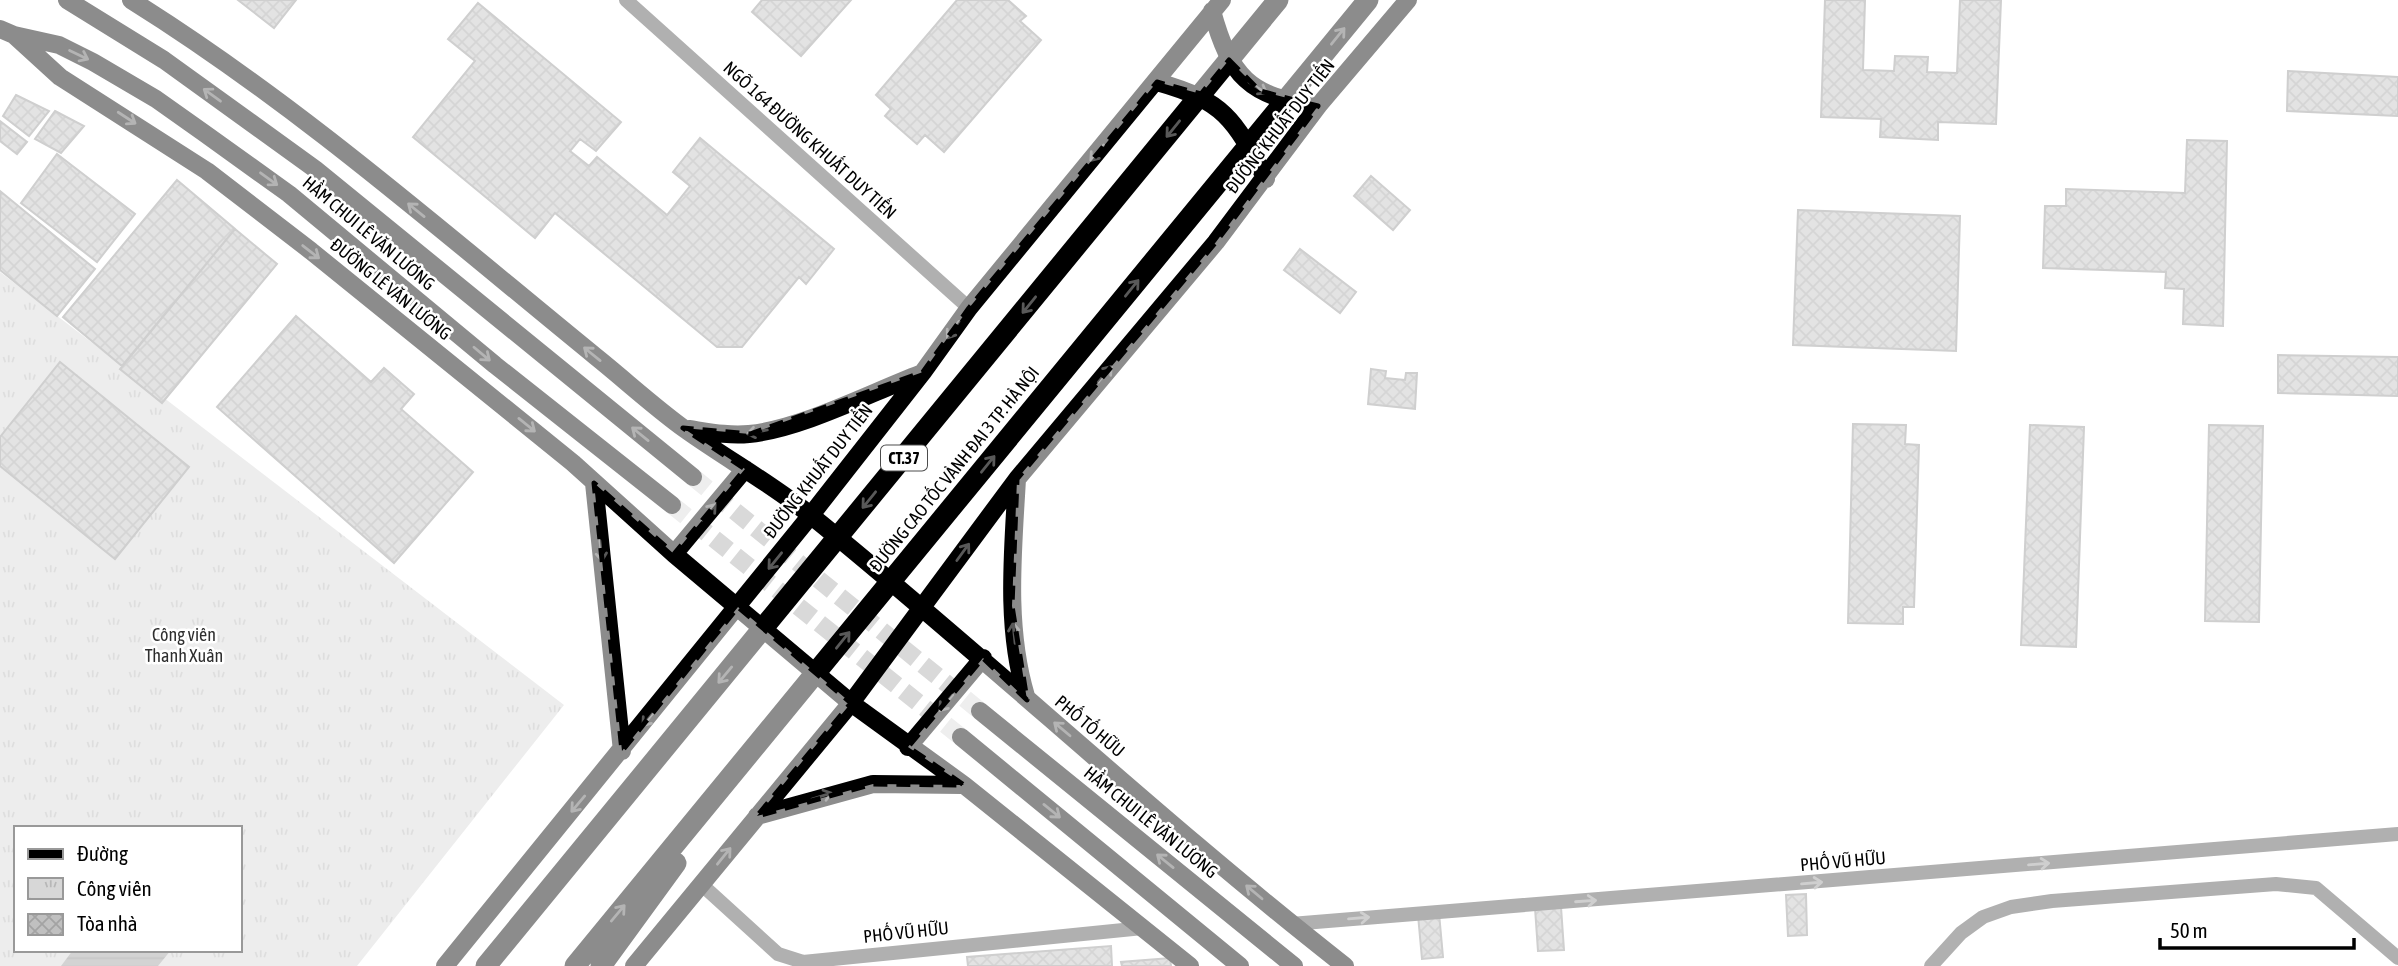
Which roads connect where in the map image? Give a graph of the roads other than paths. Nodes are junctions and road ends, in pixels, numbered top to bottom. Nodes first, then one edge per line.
1 (67, 0) edge
2 (131, 0) edge
3 (626, 0) edge
4 (1278, 0) edge
5 (1368, 0) edge
6 (1408, 0) edge
7 (1217, 6) edge
8 (7, 32) edge
9 (1157, 82) junction
10 (1318, 106) junction
11 (1266, 179) junction
12 (969, 308) junction
13 (923, 372) junction
14 (683, 428) junction
15 (745, 469) junction
16 (693, 477) tunnel mouth
17 (1017, 479) junction
18 (594, 483) junction
19 (672, 505) tunnel mouth
20 (811, 515) junction
21 (674, 554) junction
22 (738, 607) junction
23 (923, 607) junction
24 (983, 658) junction
25 (800, 693) junction
26 (1027, 700) junction
27 (851, 703) junction
28 (980, 710) tunnel mouth
29 (961, 737) tunnel mouth
30 (908, 747) junction
31 (622, 751) junction
32 (964, 785) junction
33 (757, 816) junction
34 (2398, 834) edge
35 (701, 884) junction
36 (527, 914) junction
37 (1291, 924) junction
38 (1143, 928) junction
39 (2398, 958) edge
40 (444, 966) edge
41 (480, 966) edge
42 (486, 966) edge
43 (575, 966) edge
44 (601, 966) edge
45 (634, 966) edge
46 (1191, 966) edge
47 (1240, 966) edge
48 (1294, 966) edge
49 (1345, 966) edge
50 (1931, 966) edge

16 -> 1 main road, HẦM CHUI LÊ VĂN LƯƠNG
14 -> 2 main road
3 - 12 street, NGÕ 164 ĐƯỜNG KHUẤT DUY TIẾN
4 -> 36 highway, CT.37
25 -> 5 highway, ĐƯỜNG CAO TỐC VÀNH ĐAI 3 TP. HÀ NỘI
6 - 10 main road, ĐƯỜNG KHUẤT DUY TIẾN
7 - 9 main road, ĐƯỜNG KHUẤT DUY TIẾN
7 -> 10 main road
8 -> 18 main road, ĐƯỜNG LÊ VĂN LƯƠNG
8 -> 19 main road, HẦM CHUI LÊ VĂN LƯƠNG
9 - 11 main road
9 -> 12 main road, ĐƯỜNG KHUẤT DUY TIẾN
10 - 11 main road, ĐƯỜNG KHUẤT DUY TIẾN
17 -> 11 main road, ĐƯỜNG KHUẤT DUY TIẾN
12 -> 13 main road, ĐƯỜNG KHUẤT DUY TIẾN
13 -> 14 main road
13 - 20 main road, ĐƯỜNG KHUẤT DUY TIẾN
14 - 15 main road
15 - 20 main road
21 -> 15 main road
23 -> 17 main road, ĐƯỜNG KHUẤT DUY TIẾN
26 -> 17 main road
18 - 21 main road, ĐƯỜNG LÊ VĂN LƯƠNG
18 -> 31 main road
20 -> 22 main road, ĐƯỜNG KHUẤT DUY TIẾN
20 - 23 main road, PHỐ TỐ HỮU
21 - 22 main road, ĐƯỜNG LÊ VĂN LƯƠNG
22 - 27 main road
22 -> 31 main road, ĐƯỜNG KHUẤT DUY TIẾN
23 - 24 main road, PHỐ TỐ HỮU
23 - 27 main road, ĐƯỜNG KHUẤT DUY TIẾN
24 - 26 main road, PHỐ TỐ HỮU
24 -> 30 main road
43 -> 25 highway, ĐƯỜNG CAO TỐC VÀNH ĐAI 3 TP. HÀ NỘI
25 - 44 highway
37 -> 26 main road, PHỐ TỐ HỮU
27 - 30 main road
27 - 33 main road, ĐƯỜNG KHUẤT DUY TIẾN
48 -> 28 main road, HẦM CHUI LÊ VĂN LƯƠNG
29 -> 47 main road
30 - 32 main road
31 -> 40 main road, ĐƯỜNG KHUẤT DUY TIẾN
33 -> 32 main road
32 - 38 main road
35 -> 33 main road, ĐƯỜNG KHUẤT DUY TIẾN
37 -> 34 street, PHỐ VŨ HỮU
35 - 38 street, PHỐ VŨ HỮU
35 - 45 main road, ĐƯỜNG KHUẤT DUY TIẾN
36 - 41 highway
36 - 42 highway, CT.37
37 - 49 main road, PHỐ TỐ HỮU
38 - 46 main road
39 - 50 street

